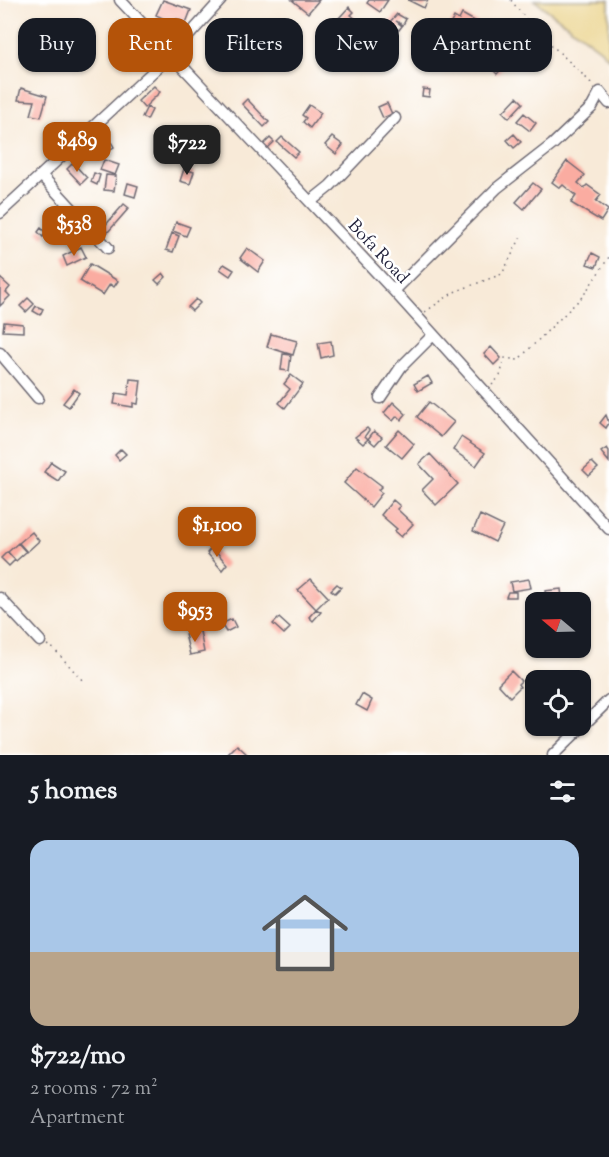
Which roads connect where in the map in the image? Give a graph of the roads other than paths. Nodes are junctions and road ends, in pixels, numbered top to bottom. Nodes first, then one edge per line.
1 (120, 0) edge
2 (221, 0) edge
3 (137, 18) edge
4 (193, 31) edge
5 (153, 72) edge
6 (189, 72) edge
7 (609, 104) edge
8 (395, 118) dead end
9 (41, 175) junction
10 (310, 202) junction
11 (0, 213) edge
12 (108, 248) dead end
13 (394, 291) junction
14 (433, 335) junction
15 (0, 352) edge
16 (38, 398) dead end
17 (380, 398) dead end
18 (609, 528) edge
19 (0, 598) edge
20 (40, 641) road end
21 (609, 700) edge
22 (553, 755) edge

1 - 3 street, Bofa Road
2 - 4 street
5 - 9 street
6 - 10 street, Bofa Road
7 - 13 street
8 - 10 street
9 - 11 street
9 - 12 street
10 - 13 street, Bofa Road
13 - 14 street, Bofa Road
14 - 17 street
14 - 18 street, Bofa Road
15 - 16 street
19 - 20 street
21 - 22 street

